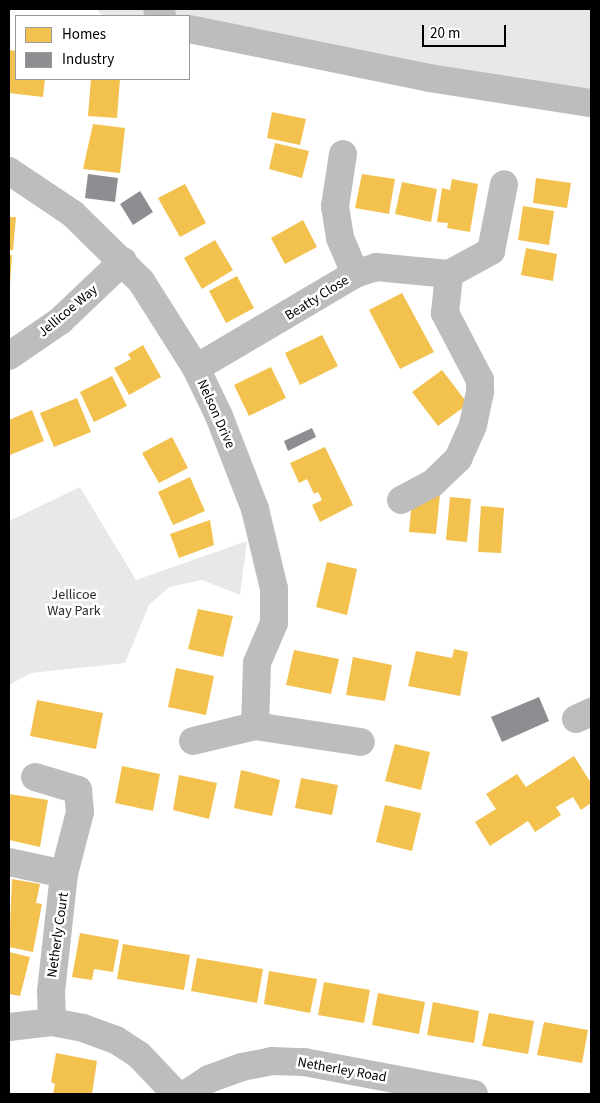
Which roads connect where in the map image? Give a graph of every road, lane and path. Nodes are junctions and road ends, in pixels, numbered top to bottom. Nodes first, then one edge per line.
1 (190, 29) edge
2 (591, 103) edge
3 (343, 154) dead end
4 (9, 171) edge
5 (504, 184) dead end
6 (123, 261) junction
7 (355, 274) junction
8 (449, 274) junction
9 (9, 356) edge
10 (196, 368) junction
11 (402, 500) dead end
12 (255, 726) junction
13 (193, 741) dead end
14 (361, 742) dead end
15 (35, 777) dead end
16 (9, 862) edge
17 (64, 874) junction
18 (52, 1022) junction
19 (9, 1027) edge
20 (176, 1094) edge
21 (186, 1094) edge
22 (474, 1094) edge

1 - 2 street
3 - 7 street
4 - 6 street, Nelson Drive
5 - 8 street
6 - 9 street, Jellicoe Way
6 - 10 street, Nelson Drive
7 - 8 street, Beatty Close
7 - 10 street, Beatty Close
8 - 11 street
10 - 12 street, Nelson Drive
12 - 13 street
12 - 14 street
15 - 17 street
16 - 17 street, Netherly Court
17 - 18 street, Netherly Court
18 - 19 street
18 - 20 street
21 - 22 street, Netherley Road

